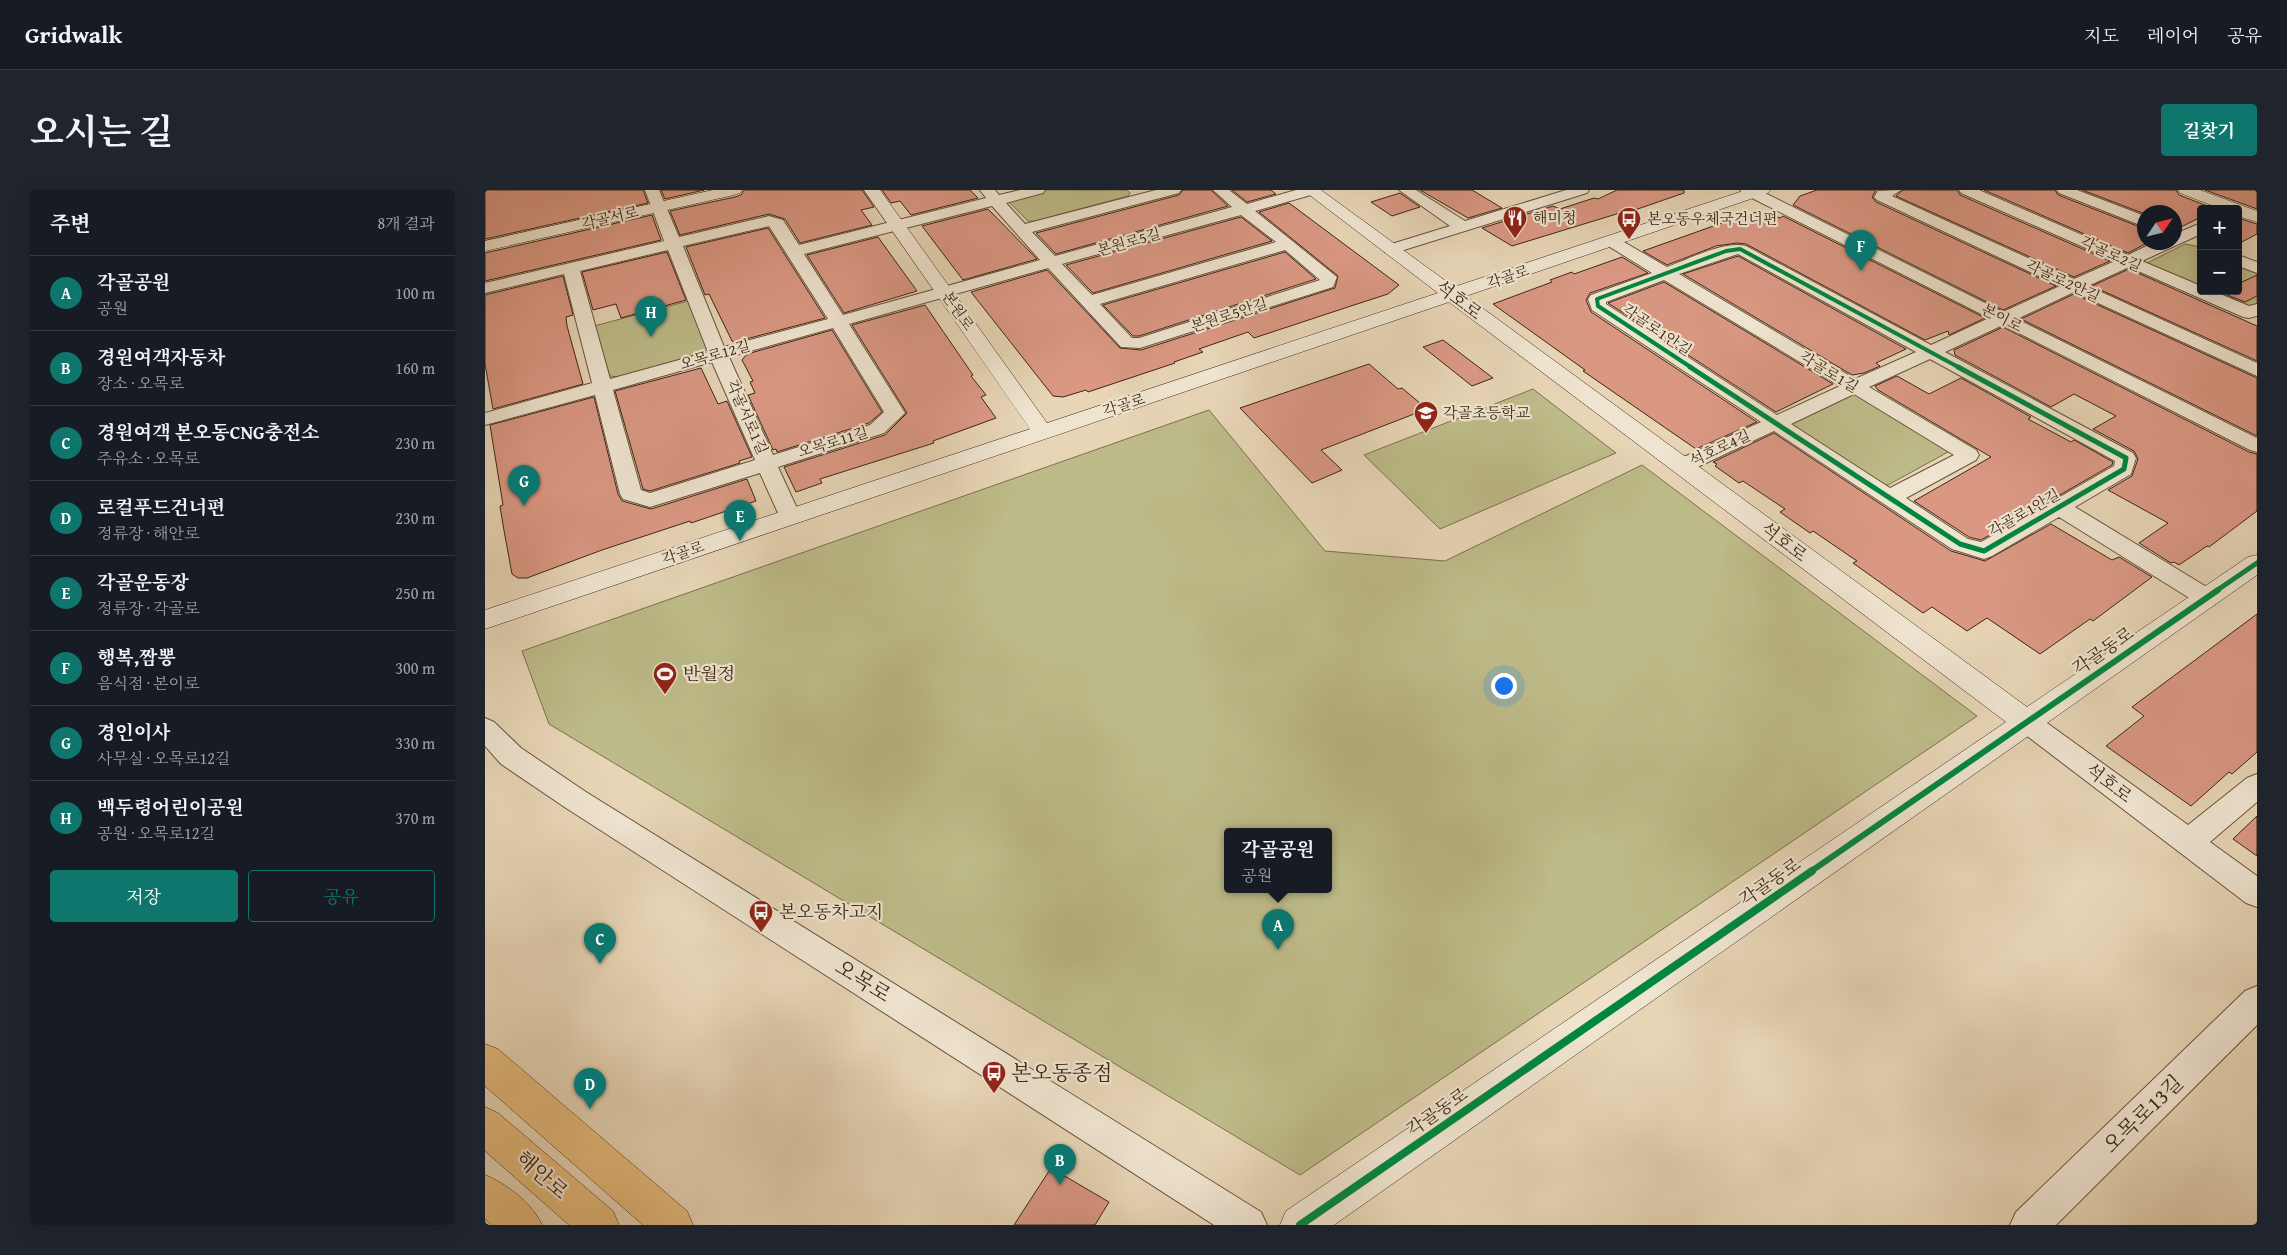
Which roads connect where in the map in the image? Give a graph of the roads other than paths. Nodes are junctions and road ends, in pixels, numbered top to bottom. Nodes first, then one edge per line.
1 (734, 190) edge
2 (872, 190) edge
3 (1038, 190) edge
4 (1174, 190) edge
5 (1220, 190) edge
6 (1312, 190) edge
7 (1406, 190) edge
8 (1583, 190) edge
9 (1894, 190) edge
10 (1966, 190) edge
11 (2065, 190) edge
12 (2186, 190) edge
13 (1754, 191) edge
14 (1139, 194) edge
15 (991, 195) edge
16 (655, 199) edge
17 (2225, 205) edge
18 (1244, 209) junction
19 (2242, 211) edge
20 (2257, 217) edge
21 (2137, 219) edge
22 (897, 226) junction
23 (1463, 227) junction
24 (1021, 230) junction
25 (2197, 230) edge
26 (2182, 235) edge
27 (2182, 240) edge
28 (1611, 241) junction
29 (673, 244) junction
30 (1287, 244) junction
31 (2197, 244) edge
32 (485, 246) edge
33 (1391, 249) junction
34 (2150, 250) edge
35 (795, 251) junction
36 (2127, 261) junction
37 (2242, 262) edge
38 (1052, 263) junction
39 (571, 268) junction
40 (2257, 268) edge
41 (1666, 273) junction
42 (2074, 287) junction
43 (485, 288) edge
44 (945, 292) junction
45 (1453, 296) junction
46 (1088, 302) junction
47 (2257, 309) edge
48 (2005, 319) junction
49 (838, 321) junction
50 (1930, 352) junction
51 (718, 354) junction
52 (2257, 370) edge
53 (1854, 386) junction
54 (604, 387) junction
55 (485, 419) edge
56 (1775, 423) junction
57 (1043, 432) junction
58 (2257, 446) edge
59 (767, 463) junction
60 (1682, 466) junction
61 (1889, 498) junction
62 (2060, 508) junction
63 (790, 517) junction
64 (2257, 563) edge
65 (2207, 598) junction
66 (485, 620) edge
67 (2027, 722) junction
68 (485, 729) edge
69 (2257, 786) edge
70 (2189, 842) junction
71 (2257, 893) edge
72 (2257, 1002) edge
73 (485, 1062) edge
74 (485, 1126) edge
75 (485, 1194) edge
76 (522, 1225) edge
77 (599, 1225) edge
78 (673, 1225) edge
79 (1248, 1225) edge
80 (1300, 1225) edge
81 (2029, 1225) edge

1 - 16 street, 각골서로
2 - 22 street, 본원로
3 - 15 street
4 - 14 street
5 - 18 street, 본원로5안길
6 - 18 street, 본원로5길
6 - 33 street, 석호로
7 - 23 street
8 - 23 street
9 - 42 street, 각골로2안길
10 - 36 street, 각골로2길
11 - 21 street
12 - 17 street
13 - 28 street, 각골로
13 - 48 street, 본이로
14 - 24 street
15 - 22 street
15 - 24 street, 본원로5안길
16 - 29 street, 각골서로1길
16 - 32 street, 각골서로
18 - 30 street, 본원로5안길
18 - 38 street, 본원로5길
19 - 20 street
22 - 35 street
22 - 44 street, 본원로
23 - 33 street
24 - 38 street, 본원로5안길
25 - 26 street, 석호로4길
27 - 31 street
28 - 41 street, 각골로1길
28 - 45 street, 각골로
29 - 35 street, 오목로11길
29 - 39 street, 오목로11길
29 - 51 street, 각골서로1길
30 - 46 street
30 - 46 street, 본원로5안길
33 - 45 street, 석호로
34 - 36 street, 석호로4길
35 - 49 street, 오목로11길
36 - 42 street, 석호로4길
36 - 47 street, 각골로2길
37 - 40 street
38 - 44 street, 본원로5길
38 - 46 street, 본원로5안길
39 - 43 street, 오목로11길
39 - 54 street, 오목로11길
41 - 50 street, 각골로1안길
41 - 53 street, 각골로1길
41 - 56 street, 각골로1안길
42 - 48 street, 석호로4길
42 - 52 street, 각골로2안길
44 - 49 street, 오목로12길
44 - 57 street, 본원로
45 - 57 street, 각골로
45 - 60 street, 석호로
48 - 50 street, 석호로4길
48 - 58 street, 본이로
49 - 51 street, 오목로12길
49 - 59 street, 오목로11길
50 - 53 street, 석호로4길
50 - 62 street, 각골로1안길
51 - 54 street, 오목로12길
51 - 59 street, 각골서로1길
53 - 56 street, 석호로4길
53 - 61 street, 각골로1길
54 - 55 street, 오목로12길
54 - 59 street, 오목로11길
56 - 60 street, 석호로4길
56 - 61 street, 각골로1안길
57 - 63 street, 각골로
59 - 63 street, 각골서로1길
60 - 67 street, 석호로
61 - 62 street, 각골로1안길
62 - 65 street
63 - 66 street, 각골로
64 - 65 street, 각골동로
65 - 67 street, 각골동로
67 - 70 street, 석호로
67 - 80 street, 각골동로
68 - 79 street, 오목로
69 - 70 street
70 - 71 street, 석호로
72 - 81 street, 오목로13길
73 - 78 main road
74 - 77 main road, 해안로
75 - 76 main road

